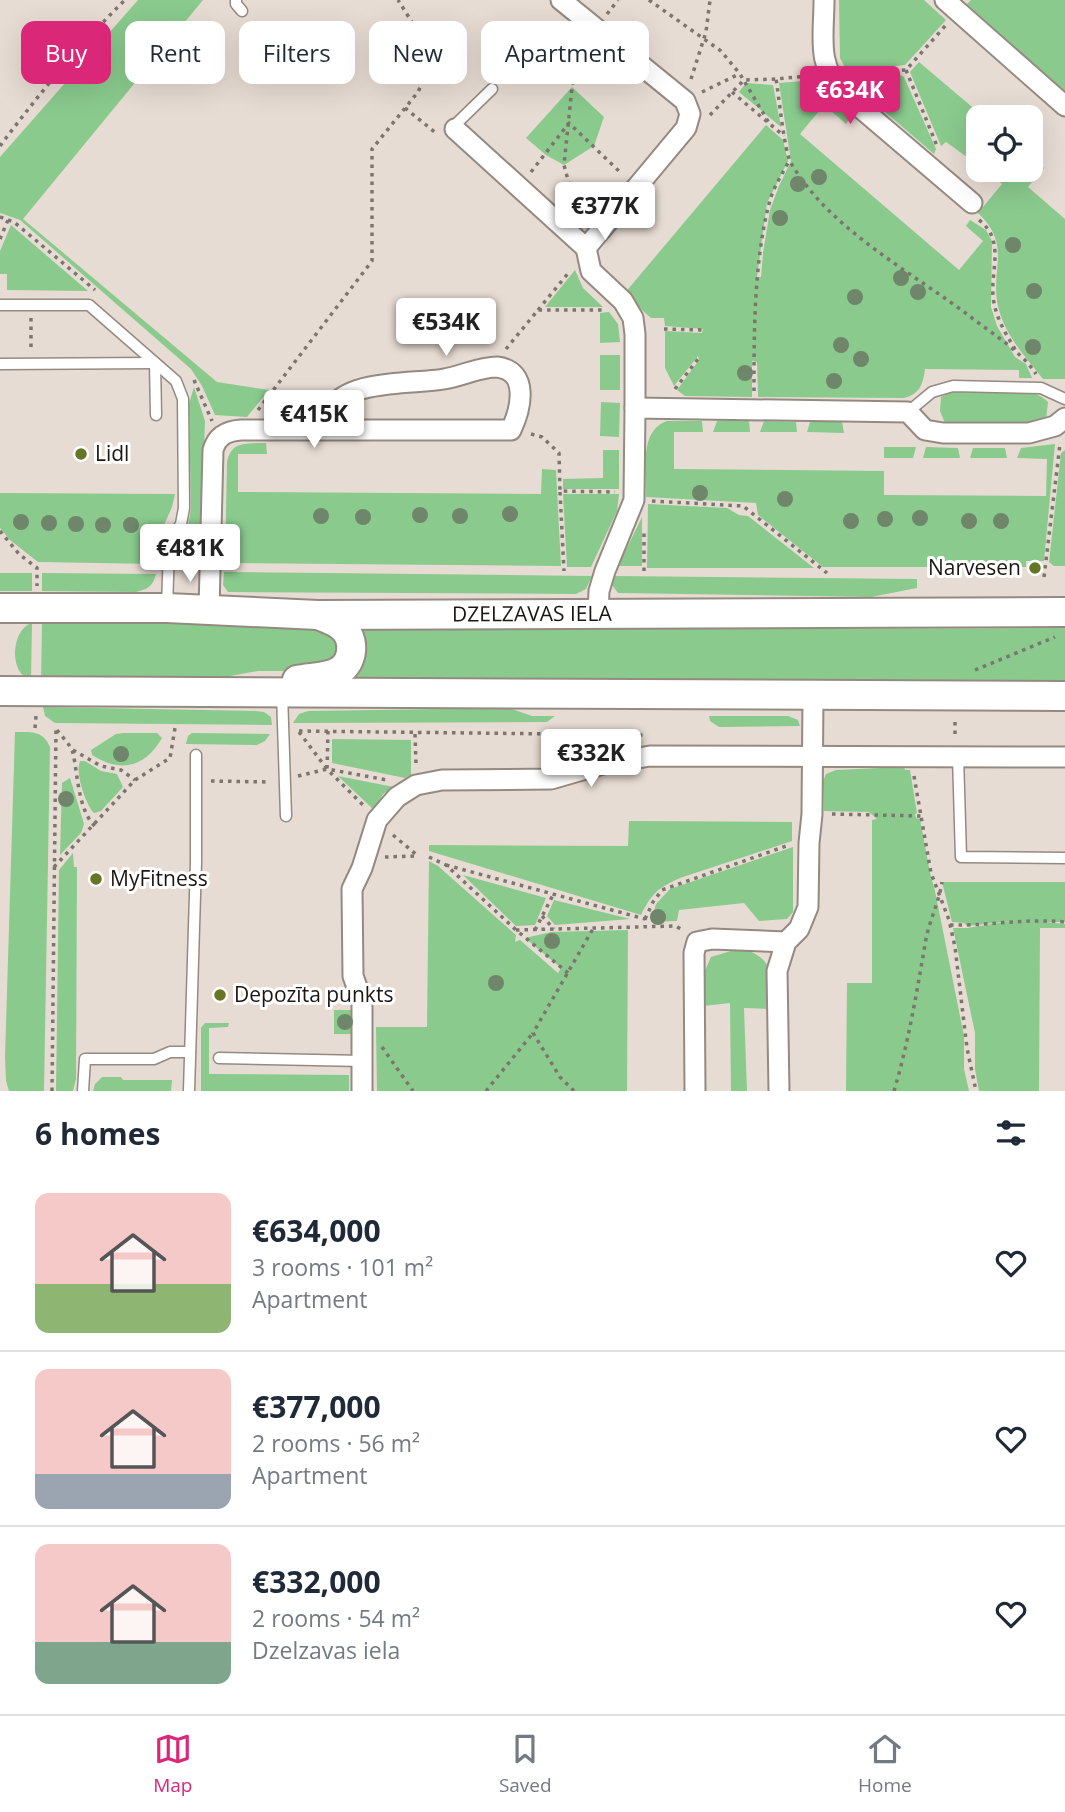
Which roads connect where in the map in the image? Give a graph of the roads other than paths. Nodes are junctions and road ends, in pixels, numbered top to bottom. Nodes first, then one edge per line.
1 (236, 0) edge
2 (824, 0) edge
3 (566, 5) edge
4 (951, 6) edge
5 (242, 11) dead end
6 (492, 89) dead end
7 (1065, 106) edge
8 (455, 129) joint
9 (974, 211) road end
10 (581, 256) junction
11 (0, 305) edge
12 (155, 363) junction
13 (0, 364) edge
14 (1065, 399) edge
15 (635, 408) junction
16 (908, 412) junction
17 (156, 415) dead end
18 (1065, 418) edge
19 (327, 430) junction
20 (0, 608) edge
21 (167, 608) junction
22 (209, 610) junction
23 (1065, 612) edge
24 (318, 615) junction
25 (598, 615) junction
26 (0, 691) edge
27 (274, 693) junction
28 (813, 696) junction
29 (1065, 696) edge
30 (196, 755) dead end
31 (813, 756) junction
32 (958, 756) junction
33 (1065, 757) edge
34 (286, 816) dead end
35 (1065, 858) edge
36 (786, 942) junction
37 (190, 1052) junction
38 (219, 1058) dead end
39 (363, 1060) junction
40 (83, 1091) edge
41 (189, 1091) edge
42 (362, 1091) edge
43 (695, 1091) edge
44 (779, 1091) edge

1 - 5 lane
2 - 9 street
3 - 10 street
4 - 7 street
6 - 8 lane
8 - 10 street
10 - 15 street
11 - 12 lane
12 - 13 lane
12 - 17 lane
12 - 21 lane
14 - 16 lane
15 - 16 street
15 - 25 street
16 - 18 street
19 - 19 street
19 - 22 street
20 - 21 main road, DZELZAVAS IELA
21 - 22 main road, DZELZAVAS IELA
22 - 24 main road, DZELZAVAS IELA
23 - 25 main road, DZELZAVAS IELA
24 - 25 main road, DZELZAVAS IELA
24 - 27 main road
26 - 27 main road
27 - 28 main road
27 - 34 lane
28 - 29 main road
28 - 31 street
30 - 37 lane
31 - 32 street
31 - 36 street
31 - 39 street
32 - 33 street
32 - 35 lane
36 - 43 street
36 - 44 street
37 - 40 lane
37 - 41 lane
38 - 39 lane
39 - 42 street

